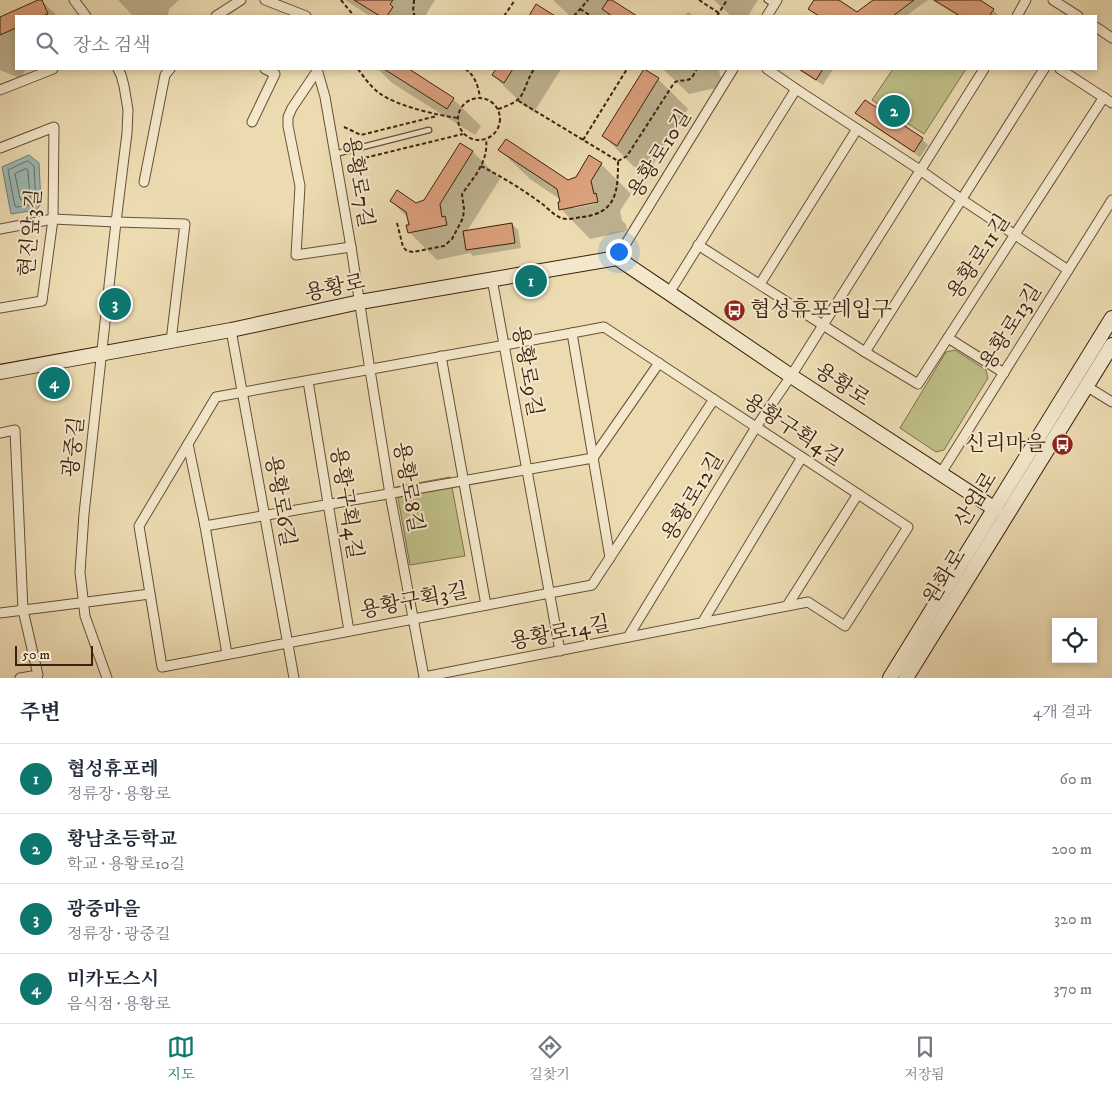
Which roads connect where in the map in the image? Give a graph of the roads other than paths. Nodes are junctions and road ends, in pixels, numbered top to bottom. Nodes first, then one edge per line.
1 (74, 0) edge
2 (241, 0) edge
3 (265, 0) edge
4 (1026, 0) edge
5 (1053, 0) edge
6 (773, 2) edge
7 (85, 15) edge
8 (218, 15) edge
9 (303, 15) edge
10 (767, 15) edge
11 (1018, 15) edge
12 (1076, 15) edge
13 (1097, 28) edge
14 (1112, 38) edge
15 (50, 70) edge
16 (118, 70) edge
17 (169, 70) edge
18 (267, 70) edge
19 (317, 70) edge
20 (732, 70) edge
21 (768, 70) edge
22 (983, 70) edge
23 (1043, 70) edge
24 (1062, 70) edge
25 (796, 89) junction
26 (0, 90) edge
27 (1104, 97) junction
28 (1112, 103) edge
29 (252, 122) dead end
30 (857, 129) junction
31 (429, 130) dead end
32 (0, 148) edge
33 (335, 154) junction
34 (920, 170) junction
35 (144, 182) dead end
36 (961, 199) junction
37 (1112, 200) edge
38 (53, 219) junction
39 (116, 222) junction
40 (0, 229) edge
41 (1015, 234) junction
42 (698, 245) junction
43 (352, 247) junction
44 (617, 258) junction
45 (1068, 270) junction
46 (492, 279) junction
47 (760, 284) junction
48 (670, 293) junction
49 (360, 302) junction
50 (0, 308) edge
51 (1112, 318) edge
52 (823, 325) junction
53 (231, 330) junction
54 (572, 333) junction
55 (948, 338) junction
56 (171, 341) junction
57 (1112, 344) edge
58 (504, 345) junction
59 (865, 352) junction
60 (102, 354) junction
61 (442, 356) junction
62 (659, 363) junction
63 (370, 370) junction
64 (0, 372) edge
65 (1004, 373) junction
66 (791, 376) junction
67 (308, 381) junction
68 (1086, 386) junction
69 (242, 393) junction
70 (714, 399) junction
71 (1112, 402) edge
72 (756, 427) junction
73 (0, 433) edge
74 (188, 444) junction
75 (802, 457) junction
76 (593, 458) junction
77 (527, 470) junction
78 (941, 473) junction
79 (464, 481) junction
80 (390, 494) junction
81 (858, 494) junction
82 (328, 504) junction
83 (995, 509) junction
84 (264, 516) junction
85 (205, 526) junction
86 (908, 527) joint
87 (610, 558) junction
88 (150, 594) junction
89 (549, 594) junction
90 (84, 603) junction
91 (486, 606) junction
92 (787, 606) junction
93 (23, 610) junction
94 (0, 613) edge
95 (414, 619) junction
96 (702, 623) junction
97 (349, 631) junction
98 (628, 637) junction
99 (287, 643) junction
100 (560, 651) junction
101 (227, 654) junction
102 (20, 678) edge
103 (107, 678) edge
104 (294, 678) edge
105 (423, 678) edge
106 (890, 678) edge
107 (906, 678) edge

1 - 7 street
2 - 8 street
3 - 9 street
4 - 11 street
5 - 12 street
6 - 10 street
13 - 14 street
15 - 26 street
16 - 39 street, 광중길
17 - 35 street
18 - 29 street
19 - 33 street, 용황로7길
19 - 43 street
20 - 44 street, 용황로10길
21 - 25 street
22 - 34 street
23 - 36 street
24 - 27 street
25 - 30 street
25 - 42 street
27 - 28 street
27 - 41 street, 용황로11길
30 - 34 street
30 - 47 street
31 - 33 lane
32 - 38 street, 현진앞3길
33 - 43 street, 용황로7길
34 - 36 street
34 - 52 street
36 - 41 street
36 - 59 street
37 - 45 street, 용황로13길
38 - 39 street
38 - 40 street
38 - 50 street, 현진앞3길
39 - 56 street
39 - 60 street, 광중길
41 - 45 street
41 - 55 street, 용황로11길
42 - 47 street
42 - 48 street
43 - 49 street, 용황로7길
44 - 46 street, 용황로
44 - 48 street, 용황로
45 - 65 street, 용황로13길
46 - 49 street, 용황로
46 - 58 street, 용황로9길
47 - 52 street
48 - 66 street, 용황로
49 - 53 street, 용황로
49 - 63 street, 용황로8길
51 - 83 street, 산업로
52 - 59 street, 용황로11길
52 - 66 street
53 - 56 street, 용황로
53 - 69 street, 용황로6길
54 - 58 street, 용황구획4길
54 - 62 street, 용황구획4길
54 - 76 street
55 - 59 street, 용황로11길
55 - 65 street
56 - 60 street, 용황로
57 - 68 street, 원화로
58 - 61 street, 용황구획4길
58 - 77 street, 용황로9길
60 - 64 street, 용황로
60 - 90 street, 광중길
61 - 63 street, 용황구획4길
61 - 79 street
62 - 70 street, 용황구획4길
62 - 76 street
63 - 67 street, 용황구획4길
63 - 80 street, 용황로8길
65 - 78 street, 용황로13길
66 - 72 street, 용황로12길
66 - 78 street, 용황로
67 - 69 street, 용황구획4길
67 - 82 street, 용황구획4길
68 - 71 street
68 - 107 street, 원화로
69 - 74 street, 용황구획4길
69 - 84 street, 용황로6길
70 - 72 street, 용황구획4길
70 - 87 street, 용황구획3길
72 - 75 street, 용황구획4길
72 - 98 street, 용황로12길
73 - 93 street
74 - 85 street
74 - 88 street, 용황구획4길
75 - 81 street, 용황구획4길
75 - 96 street
76 - 77 street
76 - 87 street
77 - 79 street
77 - 89 street, 용황로9길
78 - 83 street, 용황로
79 - 80 street
79 - 91 street
80 - 82 street
80 - 95 street, 용황로8길
81 - 86 street, 용황구획4길
81 - 92 street
82 - 84 street
82 - 97 street, 용황구획4길
83 - 106 street, 산업로
84 - 85 street
84 - 99 street, 용황로6길
85 - 101 street
86 - 92 street, 용황로14길
87 - 89 street, 용황구획3길
88 - 90 street
88 - 101 street, 용황구획3길
89 - 91 street, 용황구획3길
89 - 100 street, 용황로9길
90 - 93 street
90 - 103 street, 광중길
91 - 95 street, 용황구획3길
92 - 96 street, 용황로14길
93 - 94 street
93 - 102 street
95 - 97 street, 용황구획3길
95 - 105 street, 용황로8길
96 - 98 street, 용황로14길
97 - 99 street, 용황구획3길
98 - 100 street, 용황로14길
99 - 101 street, 용황구획3길
99 - 104 street, 용황로6길
100 - 105 street, 용황로14길

